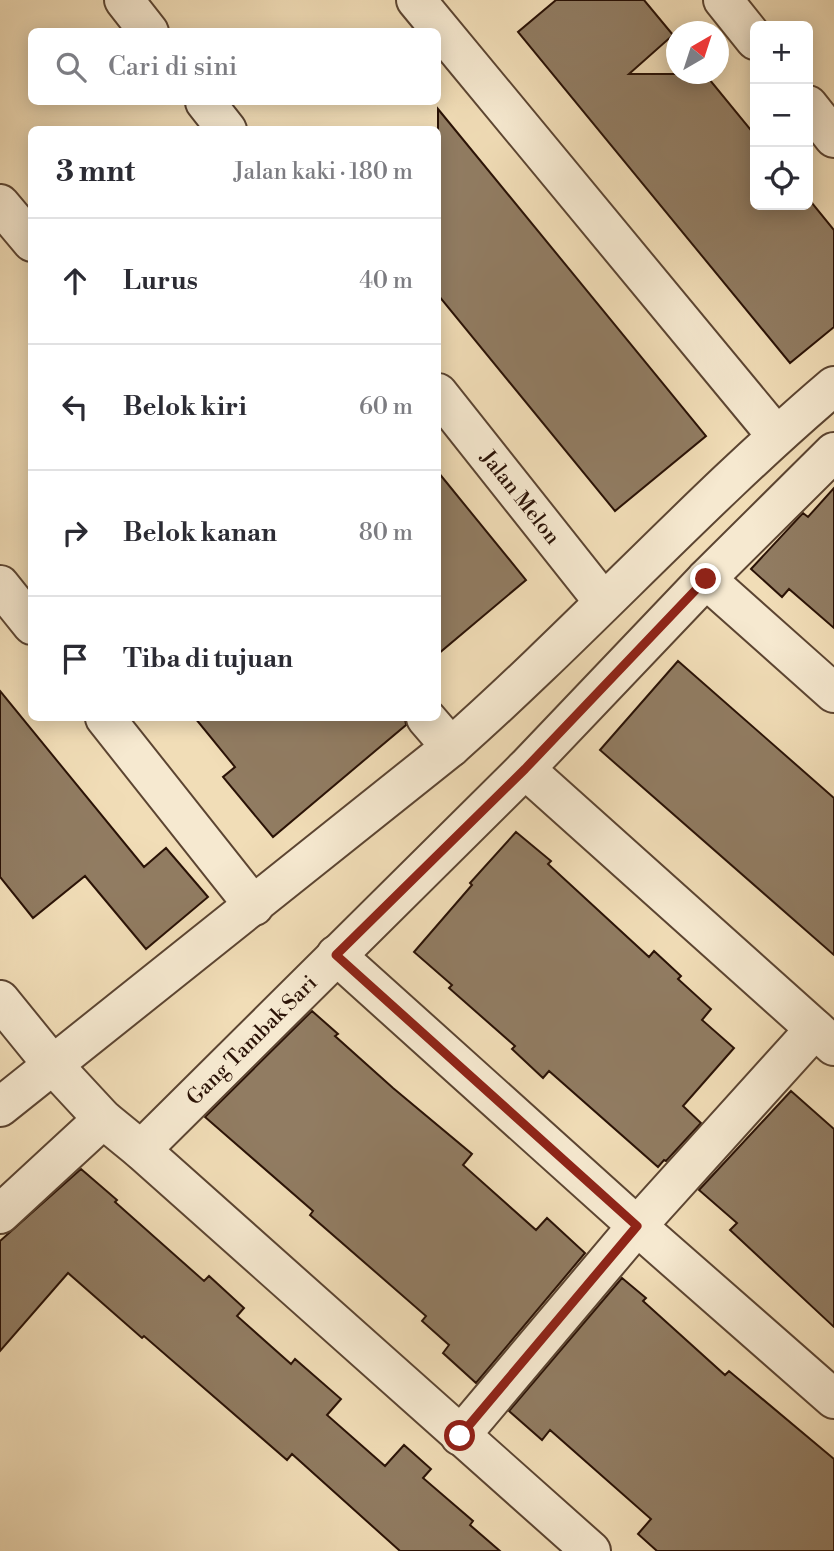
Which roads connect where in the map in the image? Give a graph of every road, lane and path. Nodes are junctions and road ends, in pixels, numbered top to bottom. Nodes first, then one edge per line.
1 (124, 0) edge
2 (416, 0) edge
3 (723, 0) edge
4 (146, 28) edge
5 (439, 28) edge
6 (441, 30) edge
7 (750, 34) edge
8 (207, 105) edge
9 (813, 111) edge
10 (224, 126) edge
11 (834, 138) edge
12 (0, 204) edge
13 (28, 237) edge
14 (834, 386) edge
15 (441, 397) edge
16 (776, 435) junction
17 (834, 452) edge
18 (706, 579) junction
19 (0, 585) edge
20 (603, 601) junction
21 (28, 620) edge
22 (834, 693) edge
23 (107, 721) edge
24 (429, 721) edge
25 (451, 747) junction
26 (525, 769) junction
27 (254, 906) junction
28 (336, 955) junction
29 (0, 1000) edge
30 (825, 1038) edge
31 (52, 1064) junction
32 (0, 1107) edge
33 (103, 1119) junction
34 (141, 1150) junction
35 (0, 1214) edge
36 (637, 1226) junction
37 (834, 1399) edge
38 (460, 1436) junction
39 (592, 1551) edge

1 - 4 street
2 - 5 street
3 - 7 street
6 - 16 street
8 - 10 street
9 - 11 street
12 - 13 street
14 - 16 street
15 - 20 street, Jalan Melon
16 - 20 street
17 - 18 street, Gang Tambak Sari
18 - 22 street
18 - 26 street, Gang Tambak Sari
19 - 21 street
20 - 25 street
23 - 27 street
24 - 25 street
25 - 27 street
26 - 28 street, Gang Tambak Sari
26 - 30 street
27 - 31 street
28 - 34 street, Gang Tambak Sari
28 - 36 street
29 - 31 street
30 - 36 street
31 - 32 street
31 - 33 street
33 - 34 street
33 - 35 street
34 - 38 street
36 - 37 street
36 - 38 street
38 - 39 street

